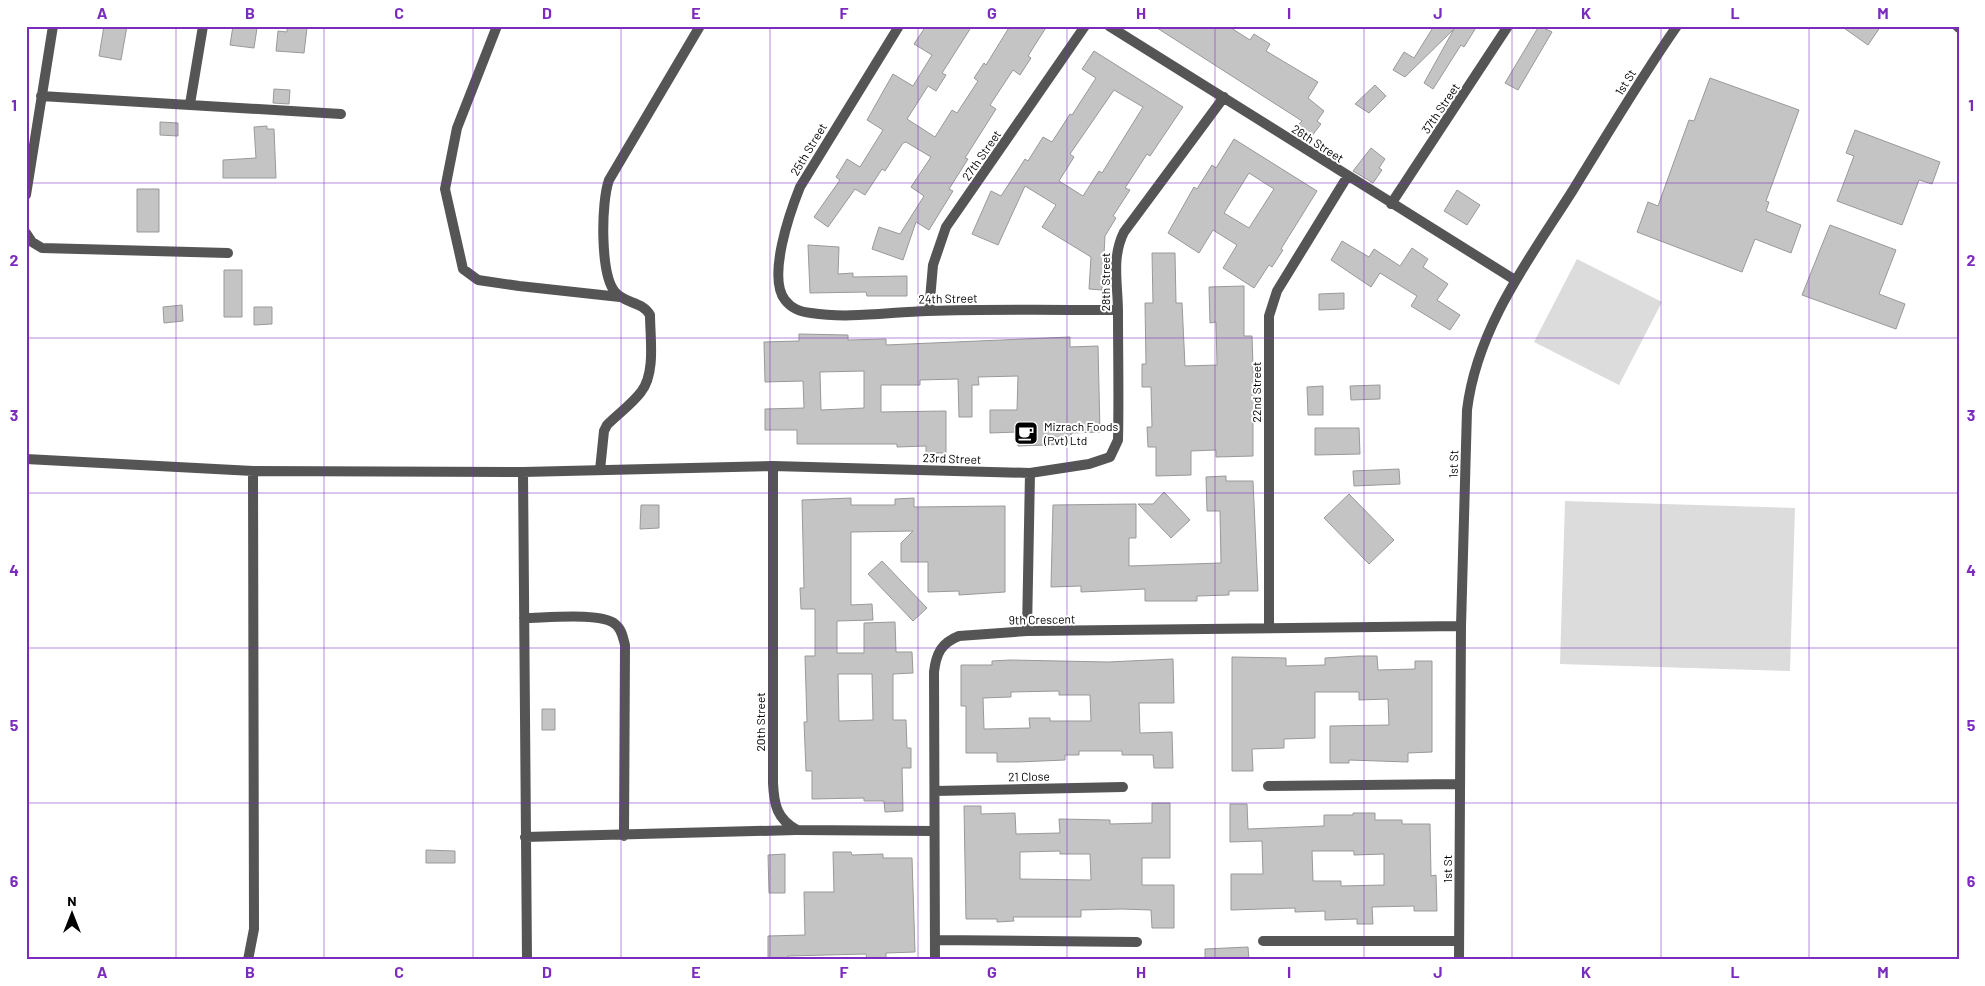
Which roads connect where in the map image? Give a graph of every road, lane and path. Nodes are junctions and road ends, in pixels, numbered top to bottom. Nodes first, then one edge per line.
1 (53, 26) edge
2 (203, 26) edge
3 (497, 26) edge
4 (700, 26) edge
5 (899, 26) edge
6 (1085, 26) edge
7 (1109, 26) edge
8 (1508, 26) edge
9 (1677, 26) edge
10 (41, 96) junction
11 (1224, 97) junction
12 (190, 104) junction
13 (340, 114) dead end
14 (1347, 177) junction
15 (26, 195) edge
16 (1391, 204) junction
17 (26, 234) edge
18 (228, 253) dead end
19 (1515, 280) junction
20 (620, 297) junction
21 (784, 299) joint
22 (1118, 310) junction
23 (929, 311) junction
24 (1118, 440) joint
25 (26, 459) edge
26 (774, 466) junction
27 (600, 470) junction
28 (253, 472) junction
29 (524, 472) junction
30 (1030, 473) junction
31 (524, 618) junction
32 (1461, 626) junction
33 (1269, 628) junction
34 (1027, 631) junction
35 (1459, 784) junction
36 (1268, 786) dead end
37 (1123, 787) dead end
38 (935, 790) junction
39 (797, 830) junction
40 (934, 831) junction
41 (624, 836) junction
42 (525, 837) junction
43 (935, 940) junction
44 (1459, 940) junction
45 (1263, 941) dead end
46 (1137, 942) dead end
47 (248, 960) edge
48 (526, 960) edge
49 (935, 960) edge
50 (1459, 960) edge

1 - 10 street
2 - 12 street
3 - 20 street
4 - 20 street
5 - 21 street, 25th Street
6 - 23 street, 27th Street
7 - 11 street, 26th Street
8 - 16 street, 37th Street
9 - 19 street, 1st St
10 - 12 street
10 - 15 street
11 - 14 street, 26th Street
11 - 22 street, 28th Street
12 - 13 street
14 - 16 street, 26th Street
14 - 33 street, 22nd Street
16 - 19 street, 26th Street
17 - 18 street
19 - 32 street, 1st St
20 - 27 street
21 - 23 street, 24th Street
22 - 23 street, 24th Street
22 - 24 street, 28th Street
24 - 30 street, 23rd Street
25 - 28 street, 23rd Street
26 - 27 street, 23rd Street
26 - 30 street, 23rd Street
26 - 39 street, 20th Street
27 - 29 street, 23rd Street
28 - 29 street, 23rd Street
28 - 47 street
29 - 31 street
30 - 34 street
31 - 41 street
31 - 42 street
32 - 33 street, 9th Crescent
32 - 35 street, 1st St
33 - 34 street, 9th Crescent
34 - 38 street, 9th Crescent
35 - 36 street
35 - 44 street, 1st St
37 - 38 street, 21 Close
38 - 40 street, 9th Crescent
39 - 40 street
39 - 41 street
40 - 43 street, 9th Crescent
41 - 42 street
42 - 48 street
43 - 46 street
43 - 49 street, 9th Crescent
44 - 45 street
44 - 50 street, 1st St

